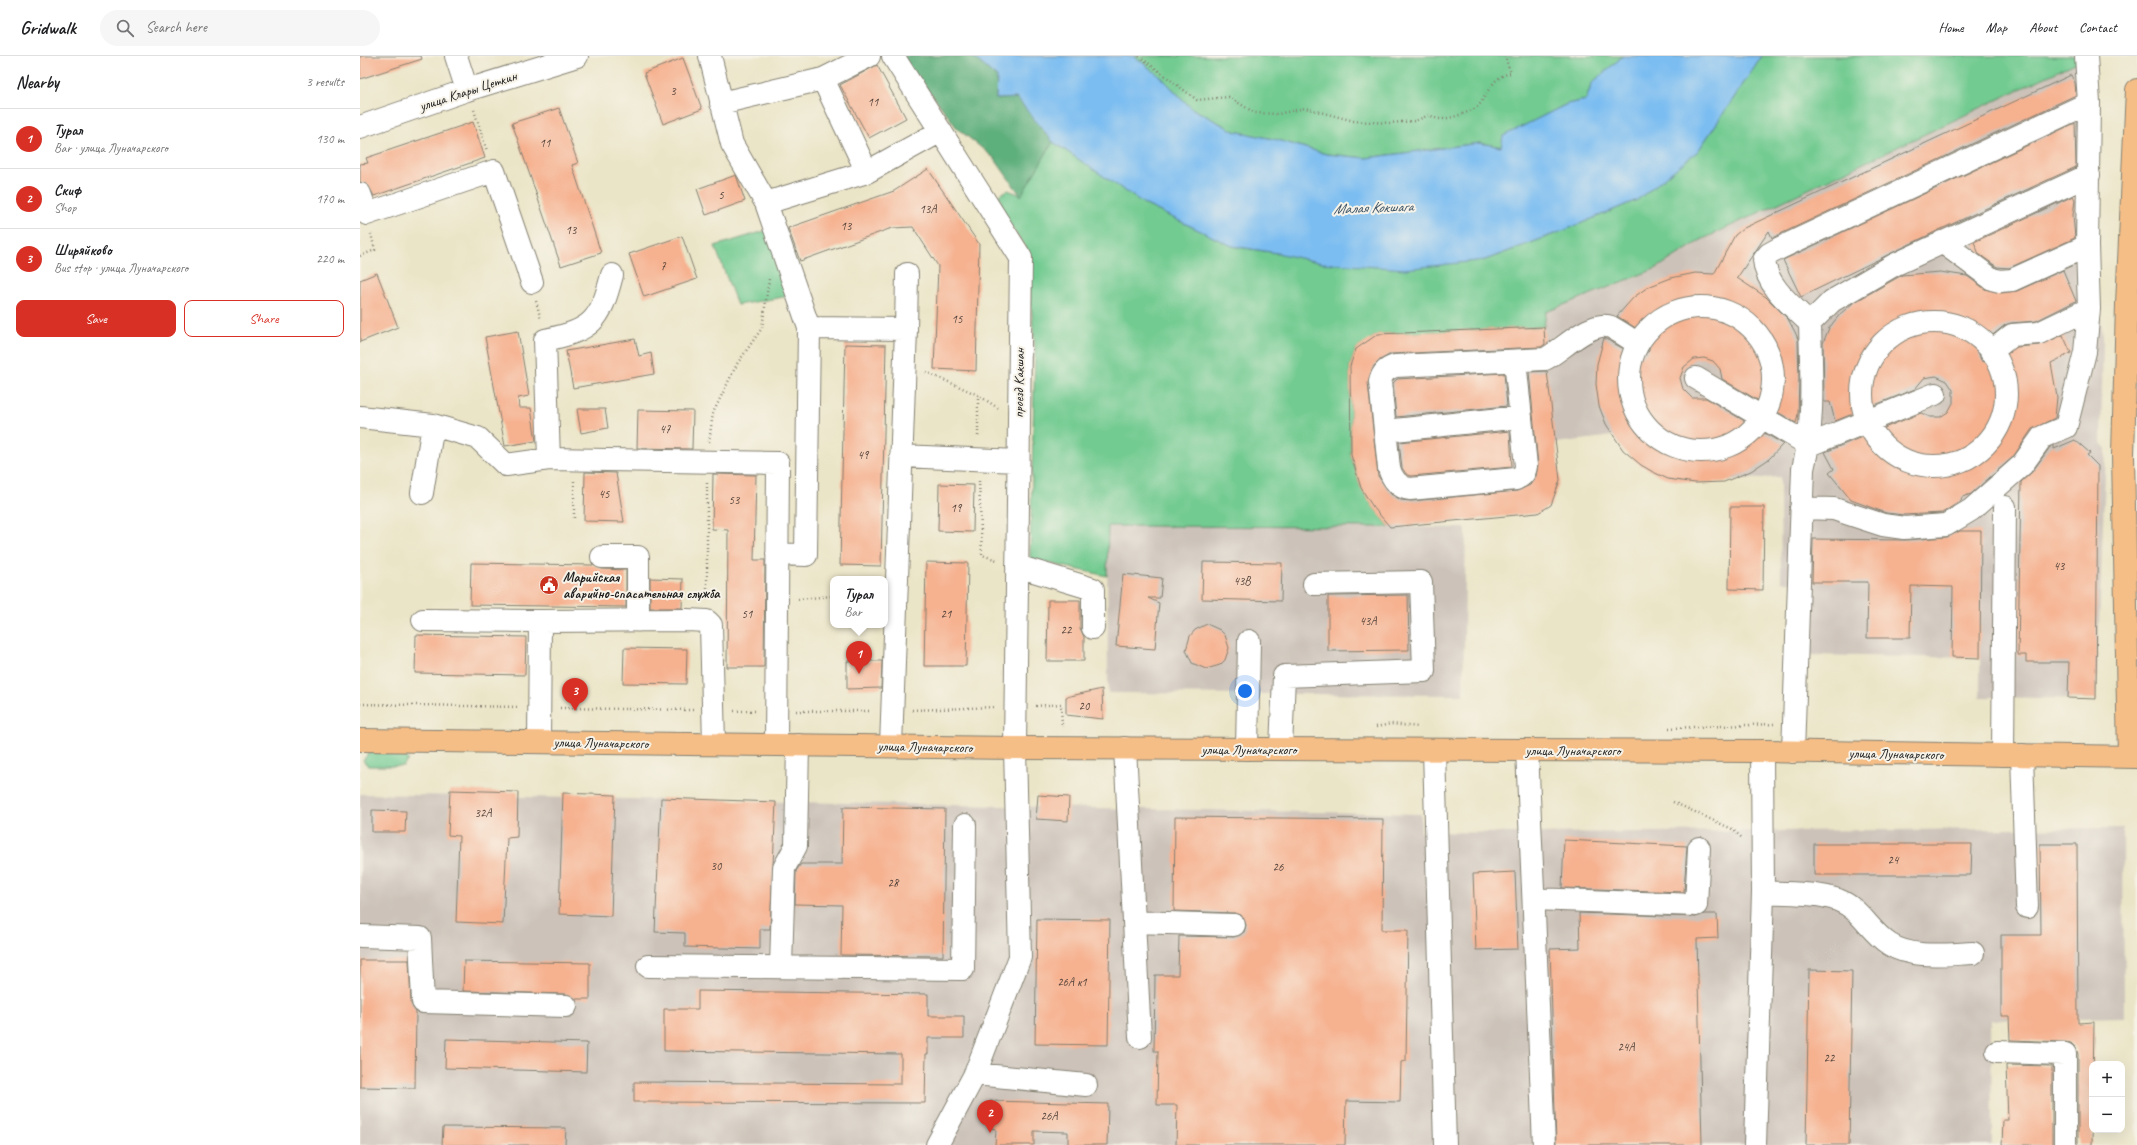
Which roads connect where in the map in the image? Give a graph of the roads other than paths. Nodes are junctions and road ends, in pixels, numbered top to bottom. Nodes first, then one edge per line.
1 (456, 56) edge
2 (577, 56) edge
3 (710, 56) edge
4 (869, 56) edge
5 (893, 56) edge
6 (2086, 56) edge
7 (823, 78) junction
8 (467, 90) junction
9 (2137, 90) edge
10 (721, 103) junction
11 (2089, 103) junction
12 (360, 127) edge
13 (941, 132) junction
14 (867, 172) junction
15 (2089, 175) junction
16 (766, 203) junction
17 (363, 204) edge
18 (1942, 242) junction
19 (2087, 246) junction
20 (906, 274) dead end
21 (612, 275) dead end
22 (532, 282) road end
23 (2089, 309) junction
24 (1810, 323) junction
25 (809, 328) junction
26 (906, 329) junction
27 (1638, 344) junction
28 (1991, 352) junction
29 (1515, 361) junction
30 (1696, 378) dead end
31 (1935, 394) dead end
32 (360, 417) edge
33 (1521, 417) junction
34 (1761, 417) junction
35 (1867, 422) junction
36 (433, 425) junction
37 (1385, 431) junction
38 (1809, 445) junction
39 (901, 456) junction
40 (549, 459) junction
41 (1018, 461) junction
42 (422, 493) dead end
43 (1802, 508) junction
44 (2005, 508) dead end
45 (777, 554) junction
46 (602, 557) dead end
47 (1017, 566) junction
48 (1314, 584) dead end
49 (423, 620) dead end
50 (638, 620) junction
51 (540, 621) junction
52 (1093, 628) dead end
53 (1249, 641) dead end
54 (360, 740) edge
55 (539, 742) junction
56 (714, 744) junction
57 (776, 745) junction
58 (798, 745) junction
59 (891, 746) junction
60 (1014, 748) junction
61 (1125, 748) junction
62 (1247, 749) junction
63 (1281, 749) junction
64 (1434, 750) junction
65 (1527, 750) junction
66 (1762, 751) junction
67 (1793, 752) junction
68 (2012, 755) junction
69 (2133, 757) edge
70 (966, 825) dead end
71 (1699, 848) dead end
72 (1762, 892) junction
73 (1534, 899) junction
74 (2027, 907) dead end
75 (1134, 922) junction
76 (1234, 925) dead end
77 (360, 936) edge
78 (1973, 954) dead end
79 (648, 966) dead end
80 (781, 966) junction
81 (566, 1006) dead end
82 (1140, 1037) dead end
83 (1997, 1052) dead end
84 (975, 1074) junction
85 (1086, 1085) dead end
86 (938, 1145) edge
87 (1445, 1145) edge
88 (1544, 1145) edge
89 (1756, 1145) edge
90 (2065, 1145) edge

1 - 8 street
2 - 8 street, улица Клары Цеткин
3 - 10 street
4 - 7 street
5 - 13 street, проезд Какшан
6 - 11 street
7 - 10 street
7 - 14 street
8 - 12 street, улица Клары Цеткин
9 - 69 main road
10 - 16 street
11 - 15 street
11 - 24 street
13 - 14 street
13 - 41 street, проезд Какшан
14 - 16 street
15 - 18 street
15 - 19 street
16 - 25 street
17 - 22 street
18 - 19 street
18 - 24 street
19 - 23 street
20 - 26 street
21 - 40 street
23 - 28 street
23 - 43 street
24 - 38 street
25 - 26 street
25 - 45 street
26 - 39 street
27 - 29 street
27 - 34 street
27 - 34 street
28 - 35 street
28 - 35 street
29 - 33 street
29 - 37 street
30 - 34 street
31 - 35 street
32 - 36 street
33 - 37 street
33 - 37 street
34 - 38 street
35 - 38 street
36 - 40 street
36 - 42 street
38 - 43 street
39 - 41 street
39 - 59 street
40 - 45 street
41 - 47 street, проезд Какшан
43 - 67 street
44 - 68 street
45 - 57 street
46 - 50 street
47 - 52 street
47 - 60 street, проезд Какшан
48 - 63 street
49 - 51 street
50 - 51 street
50 - 56 street
51 - 55 street
53 - 62 street
54 - 55 main road, улица Луначарского
55 - 56 main road, улица Луначарского
56 - 57 main road, улица Луначарского
57 - 58 main road, улица Луначарского
58 - 59 main road, улица Луначарского
58 - 80 street
59 - 60 main road, улица Луначарского
60 - 61 main road, улица Луначарского
60 - 84 street, проезд Какшан
61 - 62 main road, улица Луначарского
61 - 75 street
62 - 63 main road, улица Луначарского
63 - 64 main road, улица Луначарского
64 - 65 main road, улица Луначарского
64 - 87 street
65 - 66 main road, улица Луначарского
65 - 73 street
66 - 67 main road, улица Луначарского
66 - 72 street
67 - 68 main road, улица Луначарского
68 - 69 main road, улица Луначарского
68 - 74 street
70 - 80 street
71 - 73 street
72 - 78 street
72 - 89 street
73 - 88 street
75 - 76 street
75 - 82 street
77 - 81 street
79 - 80 street
83 - 90 street
84 - 85 street
84 - 86 street, проезд Какшан

